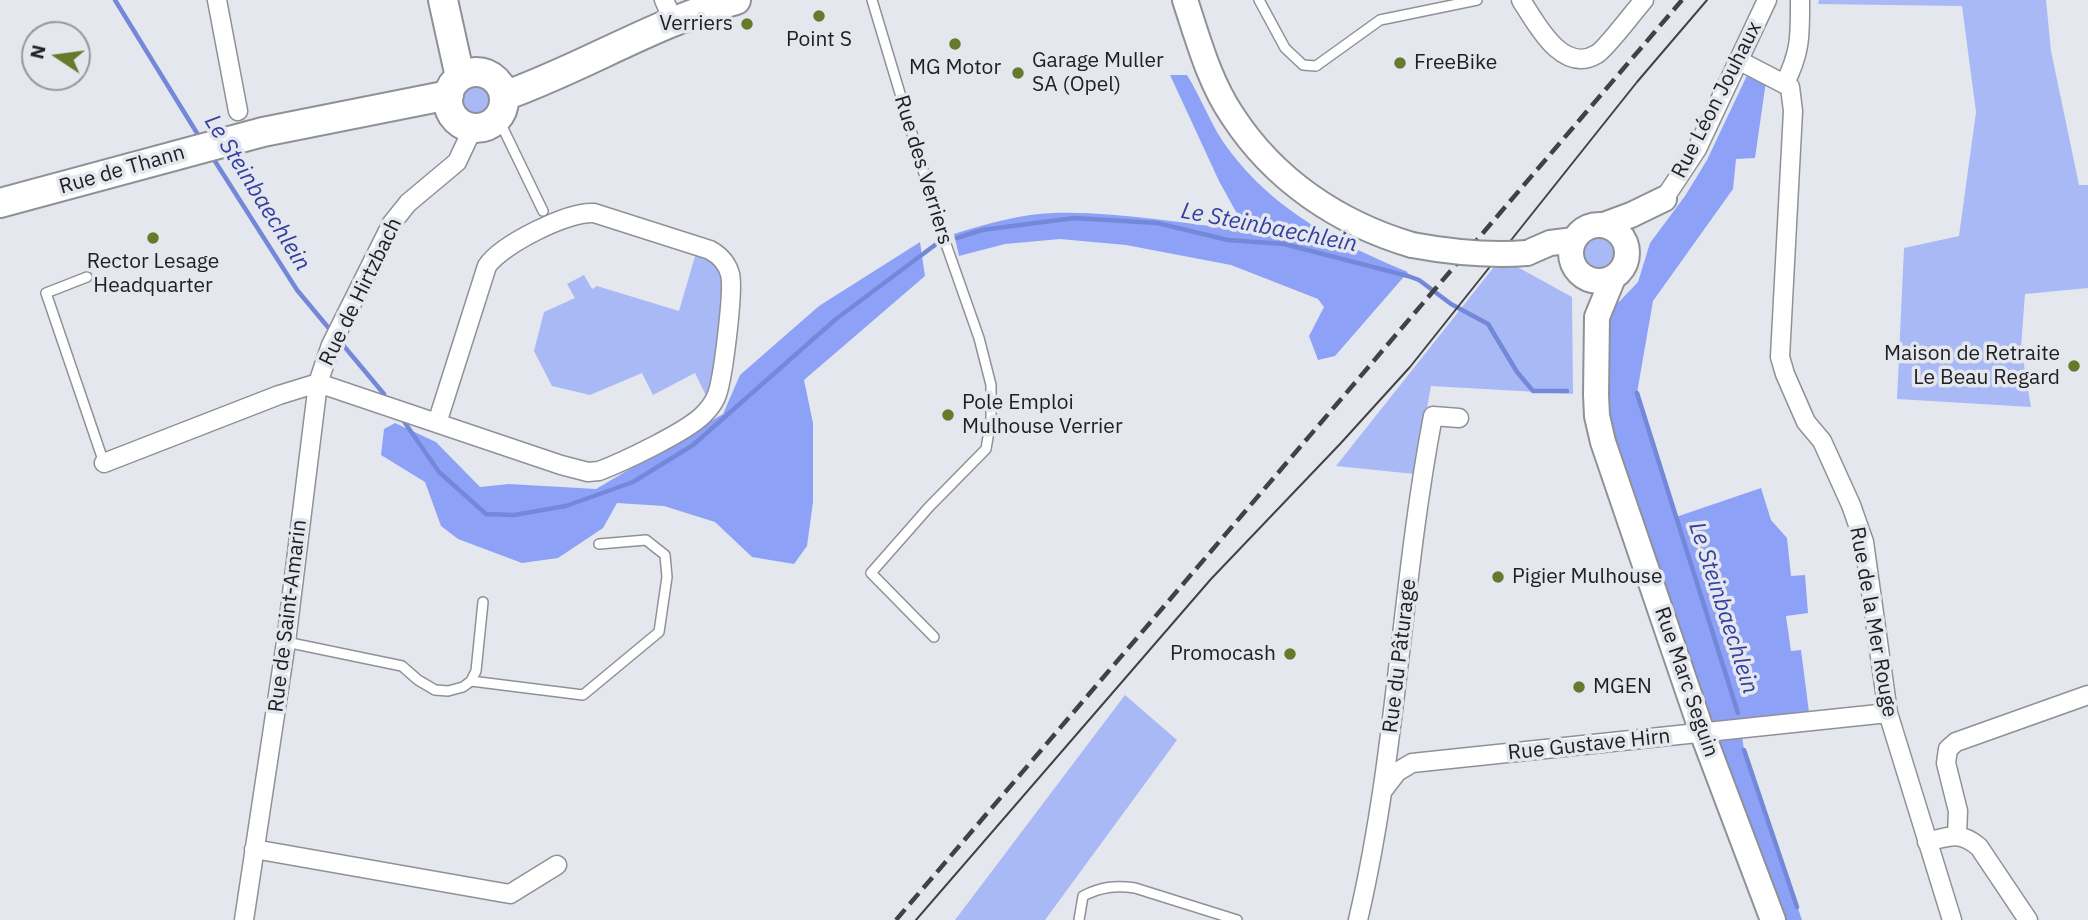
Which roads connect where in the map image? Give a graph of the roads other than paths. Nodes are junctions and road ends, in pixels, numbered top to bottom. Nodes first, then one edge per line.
1 (217, 0) edge
2 (443, 0) edge
3 (736, 0) edge
4 (872, 0) edge
5 (1185, 0) edge
6 (1259, 0) edge
7 (1477, 0) edge
8 (1521, 0) edge
9 (1644, 0) edge
10 (1767, 0) edge
11 (1800, 0) edge
12 (669, 11) edge
13 (1738, 60) junction
14 (1785, 83) junction
15 (454, 86) junction
16 (238, 111) dead end
17 (492, 114) junction
18 (1664, 200) junction
19 (0, 203) edge
20 (543, 211) dead end
21 (1604, 225) junction
22 (1574, 240) junction
23 (1628, 248) junction
24 (1527, 253) junction
25 (1577, 270) junction
26 (88, 277) dead end
27 (1613, 278) junction
28 (1597, 317) junction
29 (317, 383) junction
30 (1459, 418) dead end
31 (437, 423) junction
32 (104, 463) joint
33 (599, 544) dead end
34 (483, 602) dead end
35 (934, 637) dead end
36 (286, 642) junction
37 (471, 681) junction
38 (2088, 695) edge
39 (1888, 713) junction
40 (1702, 733) junction
41 (1390, 737) junction
42 (1412, 763) junction
43 (1384, 789) junction
44 (1957, 835) junction
45 (1927, 842) junction
46 (254, 849) junction
47 (557, 865) dead end
48 (244, 920) edge
49 (1079, 920) edge
50 (1237, 920) edge
51 (1358, 920) edge
52 (1773, 920) edge
53 (1952, 920) edge
54 (2028, 920) edge

1 - 16 street
2 - 15 main road
3 - 12 main road
4 - 35 lane, Rue des Verriers
5 - 24 street, bridge
6 - 7 lane
8 - 9 street
10 - 13 street, Rue Léon Jouhaux
11 - 14 street
12 - 17 main road
13 - 14 street
13 - 18 street, Rue Léon Jouhaux
14 - 39 street, Rue de la Mer Rouge
15 - 17 main road
15 - 17 main road
15 - 19 main road, Rue de Thann
17 - 20 lane
17 - 29 street, Rue de Hirtzbach
18 - 21 street, Rue Léon Jouhaux
18 - 23 street, Rue Léon Jouhaux
21 - 22 street
21 - 23 street
22 - 24 street
22 - 25 street
23 - 27 street
24 - 25 street
25 - 27 street
25 - 28 street, Rue Marc Seguin
26 - 32 lane
27 - 28 street, Rue Marc Seguin
28 - 40 street, Rue Marc Seguin
29 - 31 street
29 - 32 street, Rue de Hirtzbach
29 - 36 street, Rue de Saint-Amarin
30 - 41 street, Rue du Pâturage
31 - 31 street
33 - 37 lane
34 - 37 lane
36 - 37 lane
36 - 46 street, Rue de Saint-Amarin
38 - 44 street
39 - 40 street, Rue Gustave Hirn
39 - 45 street, Rue de la Mer Rouge
40 - 42 street, Rue Gustave Hirn
40 - 52 street, Rue Marc Seguin
41 - 42 street
41 - 43 street, Rue du Pâturage
42 - 43 street
43 - 51 street, Rue du Pâturage
44 - 45 street
44 - 54 street
45 - 53 street, Rue de la Mer Rouge
46 - 47 street
46 - 48 street, Rue de Saint-Amarin
49 - 50 lane

